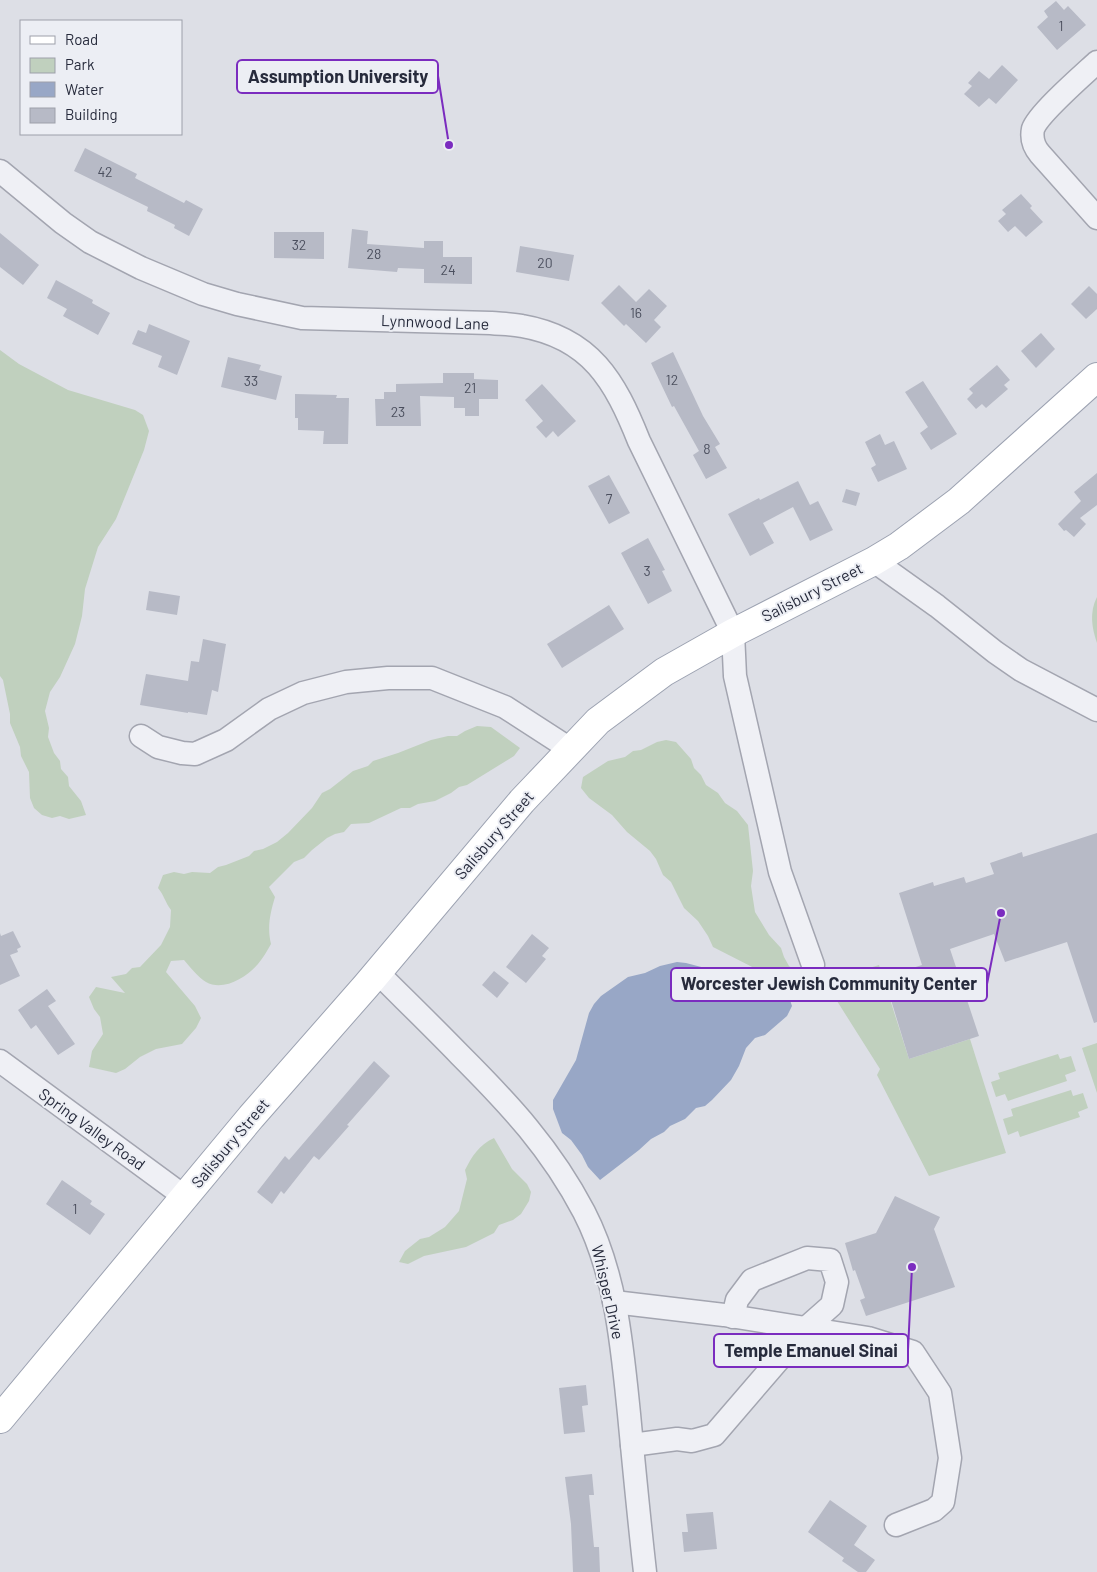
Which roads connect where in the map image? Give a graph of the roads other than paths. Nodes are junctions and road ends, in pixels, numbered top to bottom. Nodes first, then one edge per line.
1 (1097, 62) edge
2 (0, 171) edge
3 (1097, 218) edge
4 (1097, 377) edge
5 (874, 560) junction
6 (733, 633) junction
7 (1097, 710) edge
8 (141, 736) dead end
9 (570, 750) junction
10 (813, 966) dead end
11 (378, 972) junction
12 (0, 1061) edge
13 (185, 1197) junction
14 (614, 1302) junction
15 (733, 1317) junction
16 (806, 1328) junction
17 (0, 1419) edge
18 (632, 1445) junction
19 (896, 1525) dead end
20 (644, 1572) edge

1 - 3 street
2 - 6 street, Lynnwood Lane
4 - 5 main road, Salisbury Street
5 - 6 main road, Salisbury Street
5 - 7 street
6 - 9 main road, Salisbury Street
6 - 10 street
8 - 9 street
9 - 11 main road, Salisbury Street
11 - 13 main road, Salisbury Street
11 - 14 street, Whisper Drive
12 - 13 street, Spring Valley Road
13 - 17 main road, Salisbury Street
14 - 15 street
14 - 18 street, Whisper Drive
15 - 16 street
15 - 16 street
16 - 18 street
16 - 19 street
18 - 20 street, Whisper Drive

